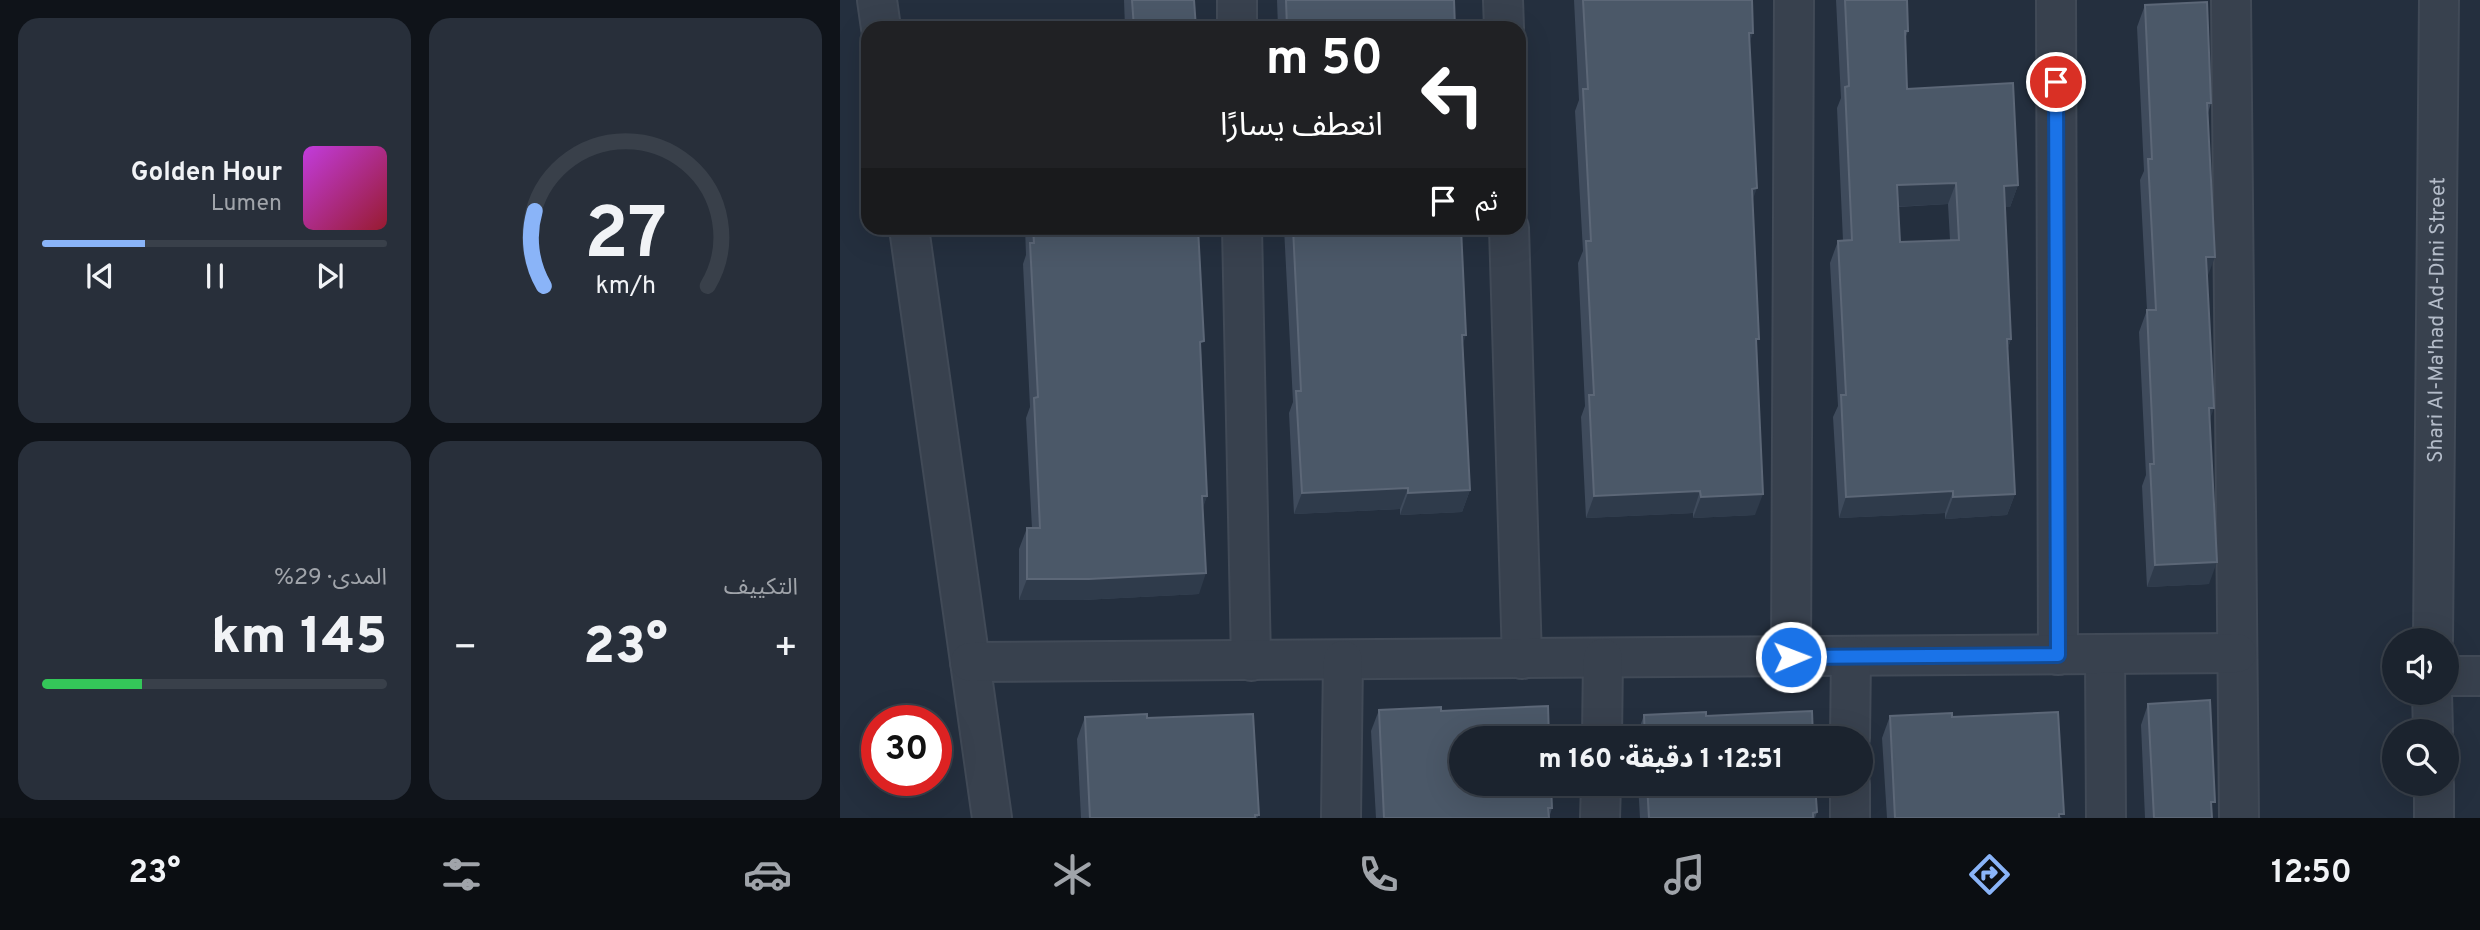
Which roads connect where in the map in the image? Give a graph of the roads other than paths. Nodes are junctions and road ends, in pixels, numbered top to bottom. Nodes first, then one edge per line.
1 (877, 0) edge
2 (1237, 0) edge
3 (1503, 0) edge
4 (1794, 0) edge
5 (2056, 0) edge
6 (2231, 0) edge
7 (2439, 0) edge
8 (880, 21) edge
9 (1237, 21) edge
10 (1504, 21) edge
11 (910, 235) edge
12 (1242, 235) edge
13 (1509, 235) edge
14 (2432, 628) edge
15 (2237, 653) junction
16 (2105, 654) junction
17 (2058, 655) junction
18 (1851, 656) junction
19 (1791, 657) junction
20 (1603, 658) junction
21 (1522, 659) junction
22 (1343, 660) junction
23 (1251, 661) junction
24 (970, 662) junction
25 (2459, 676) edge
26 (2480, 676) edge
27 (1602, 726) edge
28 (1850, 726) edge
29 (1601, 796) edge
30 (1850, 796) edge
31 (2434, 796) edge
32 (992, 818) edge
33 (1342, 818) edge
34 (1600, 818) edge
35 (1850, 818) edge
36 (2106, 818) edge
37 (2239, 818) edge
38 (2434, 818) edge

1 - 8 street
2 - 9 street
3 - 10 street
4 - 19 street
5 - 17 street
6 - 15 street
7 - 14 street, Shari Al-Ma'had Ad-Dini Street
11 - 24 street
12 - 23 street
13 - 21 street
15 - 16 street
15 - 37 street
16 - 17 street
16 - 36 street
17 - 18 street
18 - 19 street
18 - 28 street
19 - 20 street
20 - 21 street
20 - 27 street
21 - 22 street
22 - 23 street
22 - 33 street
23 - 24 street
24 - 32 street
25 - 26 street
29 - 34 street
30 - 35 street
31 - 38 street

